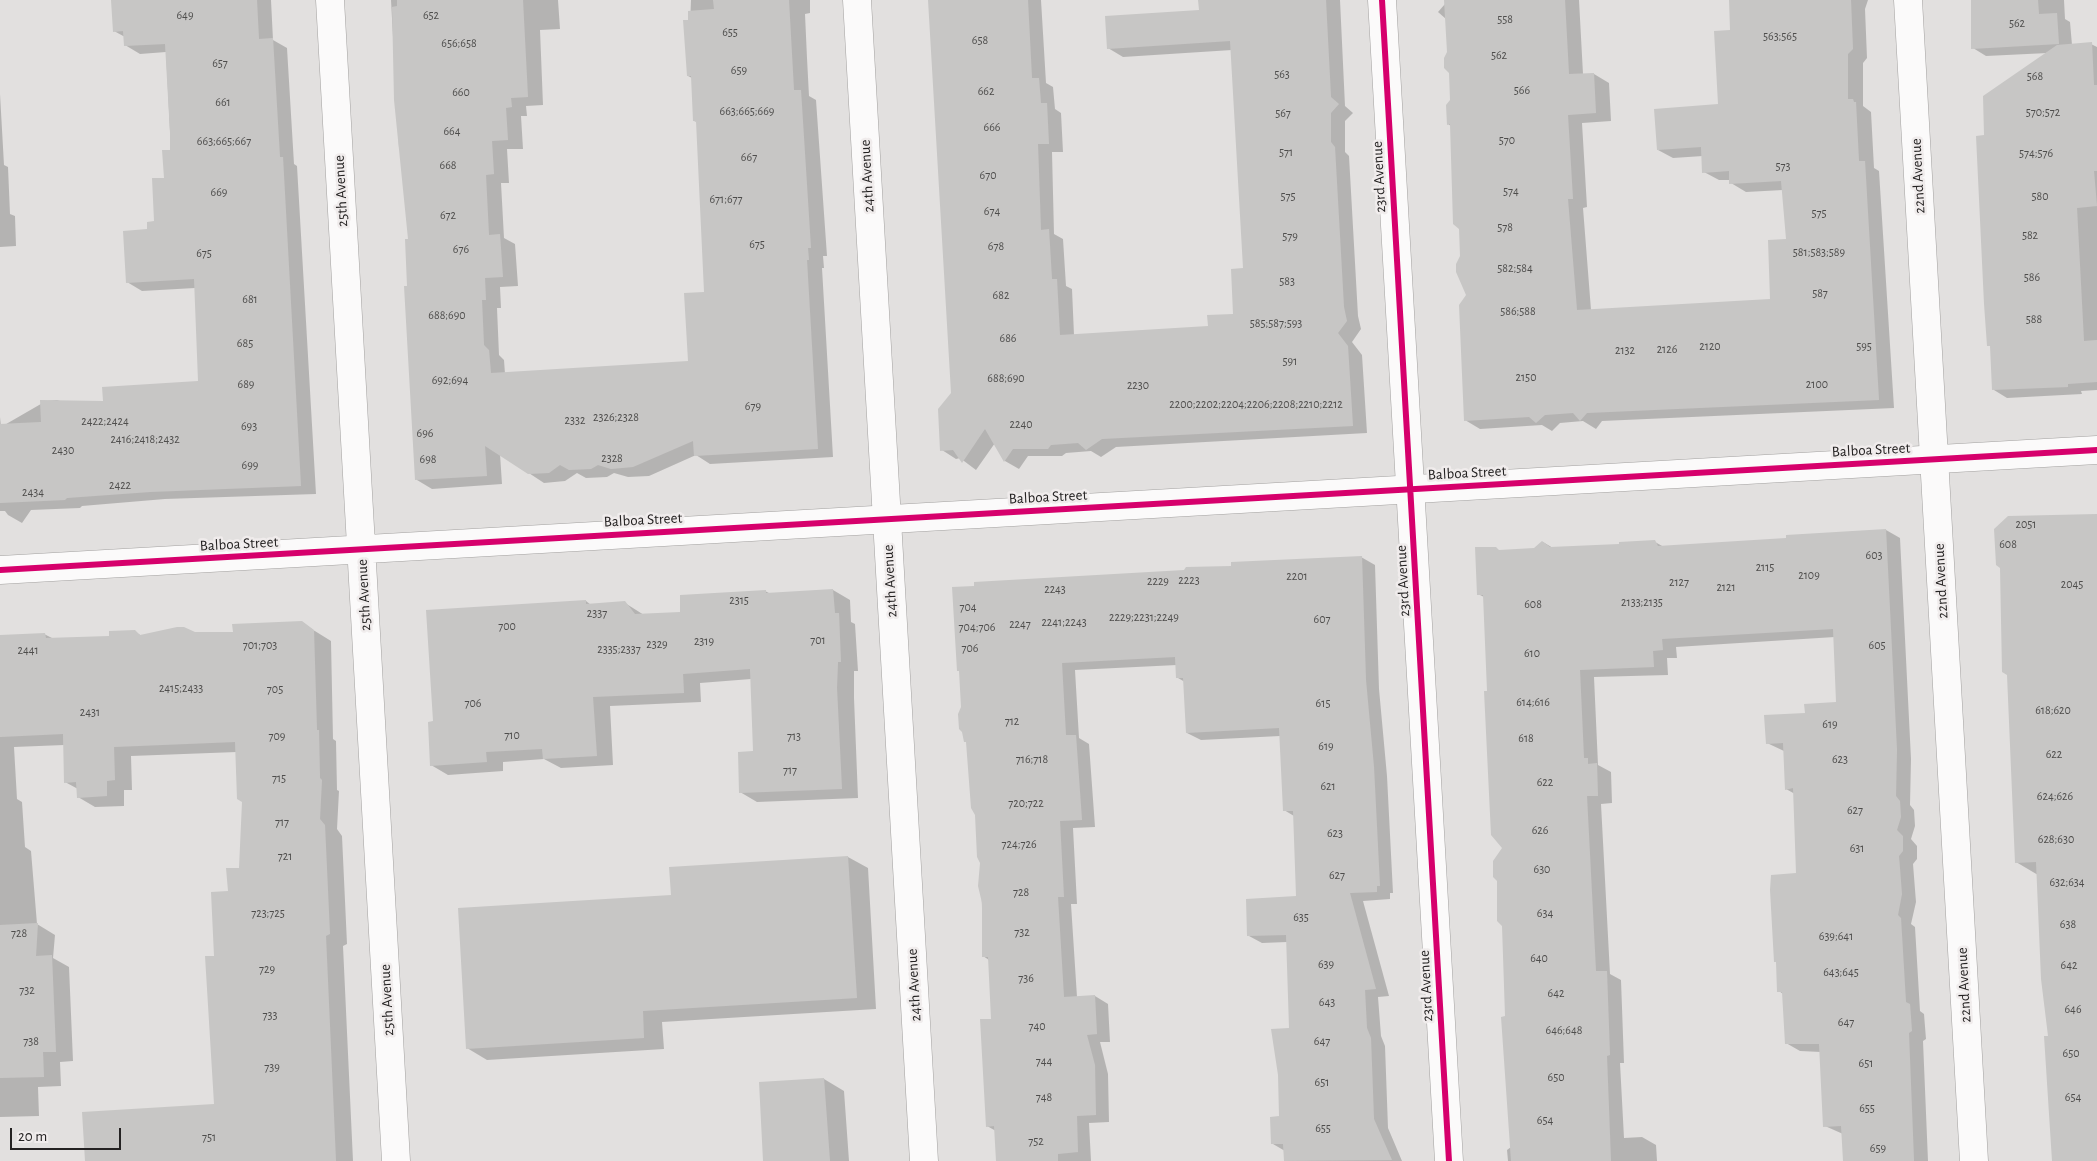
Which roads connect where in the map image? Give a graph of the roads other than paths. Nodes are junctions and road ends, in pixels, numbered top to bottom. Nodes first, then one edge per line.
1 (330, 0) edge
2 (857, 0) edge
3 (1382, 0) edge
4 (1908, 0) edge
5 (2097, 450) edge
6 (1934, 459) junction
7 (1410, 489) junction
8 (887, 519) junction
9 (362, 549) junction
10 (0, 570) edge
11 (396, 1161) edge
12 (924, 1161) edge
13 (1449, 1161) edge
14 (1974, 1161) edge

1 - 9 street, 25th Avenue
2 - 8 street, 24th Avenue
3 - 7 street, 23rd Avenue
4 - 6 street, 22nd Avenue
5 - 6 street, Balboa Street
6 - 7 street, Balboa Street
6 - 14 street, 22nd Avenue
7 - 8 street, Balboa Street
7 - 13 street, 23rd Avenue
8 - 9 street, Balboa Street
8 - 12 street, 24th Avenue
9 - 10 street, Balboa Street
9 - 11 street, 25th Avenue

